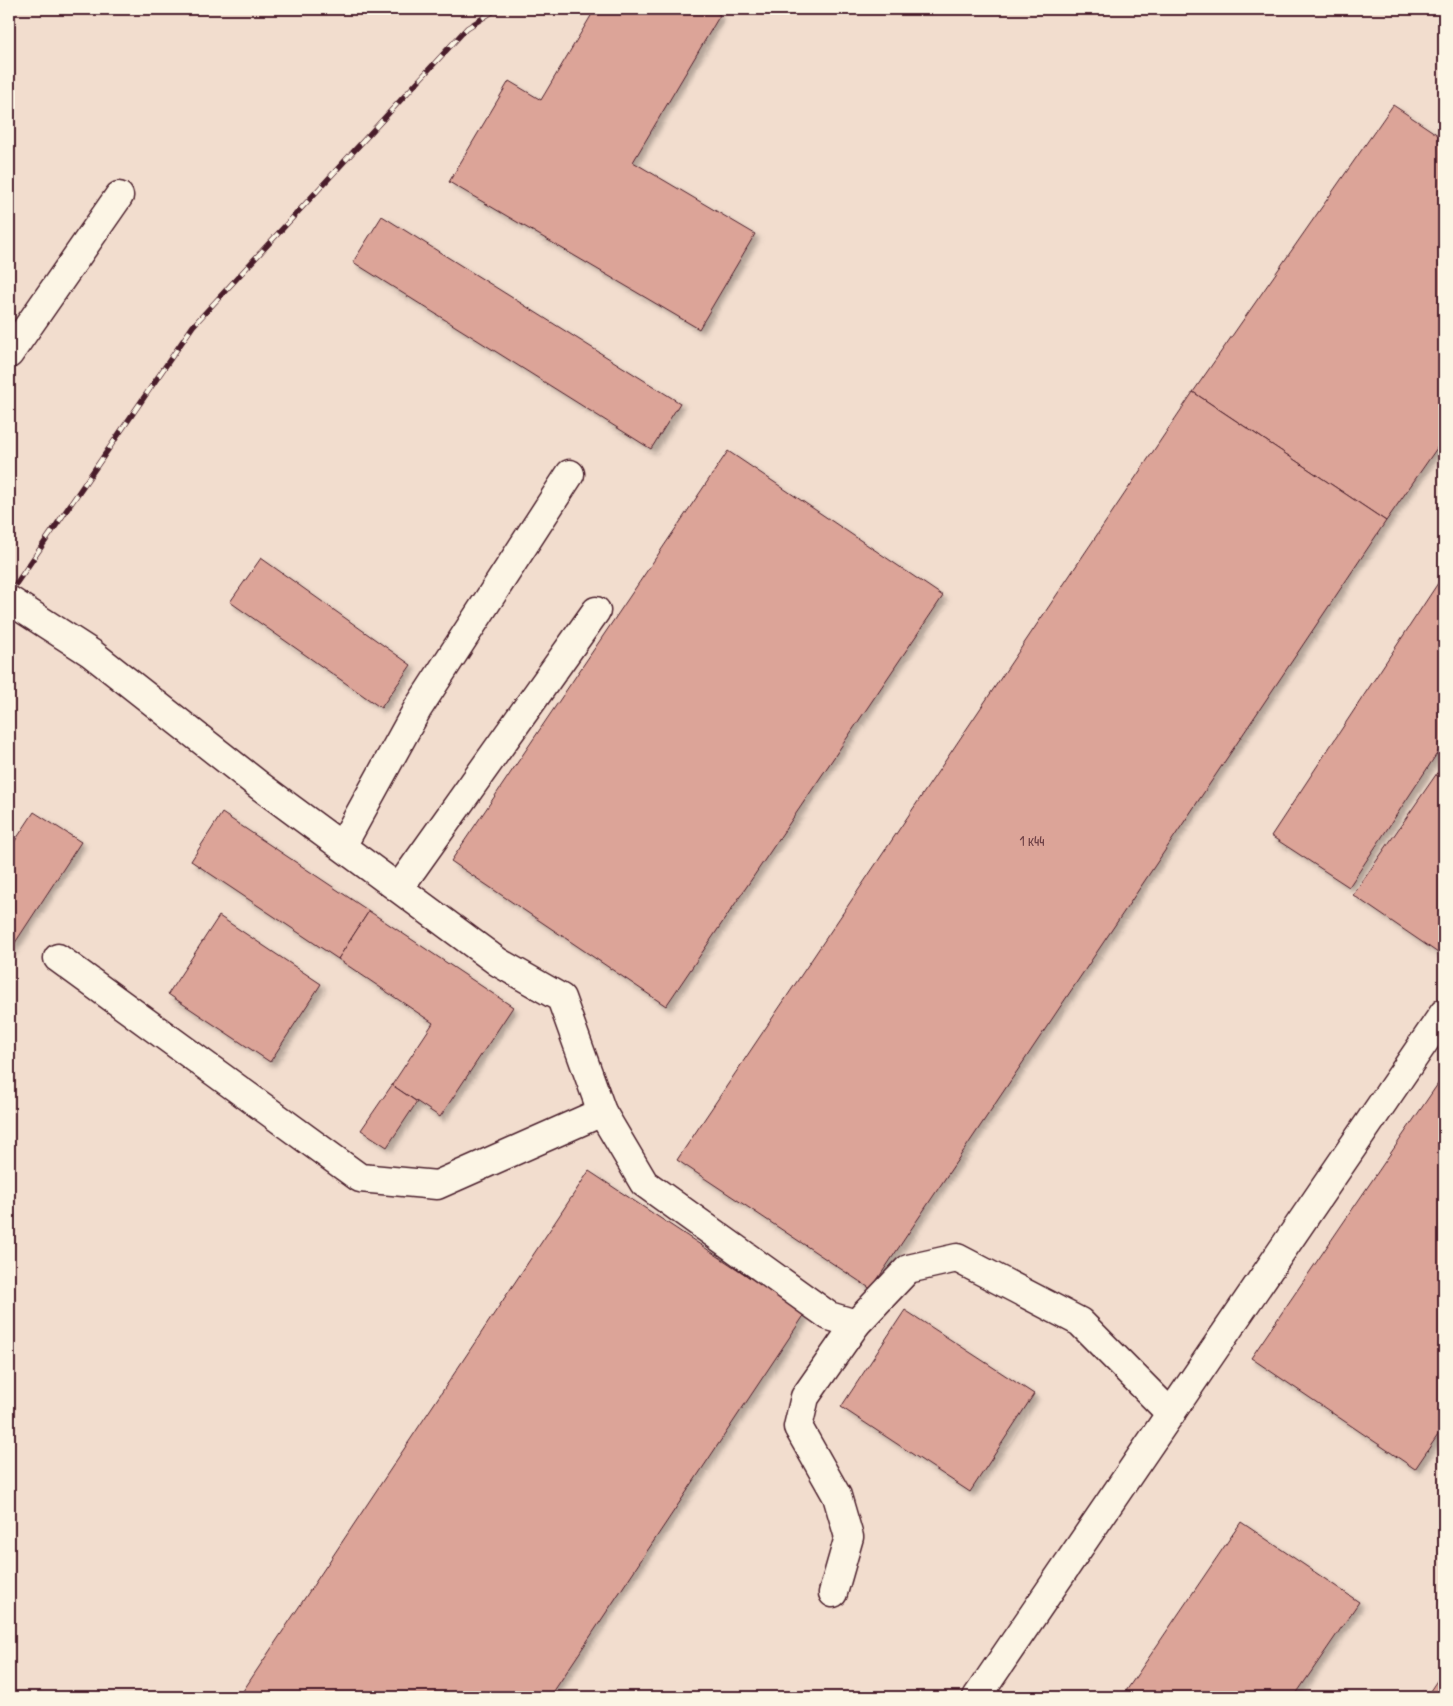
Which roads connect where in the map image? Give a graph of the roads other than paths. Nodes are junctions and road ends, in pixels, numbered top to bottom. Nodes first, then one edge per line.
1 (119, 196) dead end
2 (9, 354) edge
3 (570, 474) dead end
4 (9, 600) edge
5 (596, 611) dead end
6 (342, 846) junction
7 (399, 888) junction
8 (58, 958) dead end
9 (1444, 1013) edge
10 (602, 1112) junction
11 (856, 1324) junction
12 (1171, 1414) junction
13 (833, 1593) dead end
14 (977, 1697) edge

1 - 2 lane
3 - 6 lane
4 - 6 lane
5 - 7 lane
6 - 7 lane
7 - 10 lane
8 - 10 lane
9 - 12 lane
10 - 11 lane
11 - 12 lane
11 - 13 lane
12 - 14 lane

